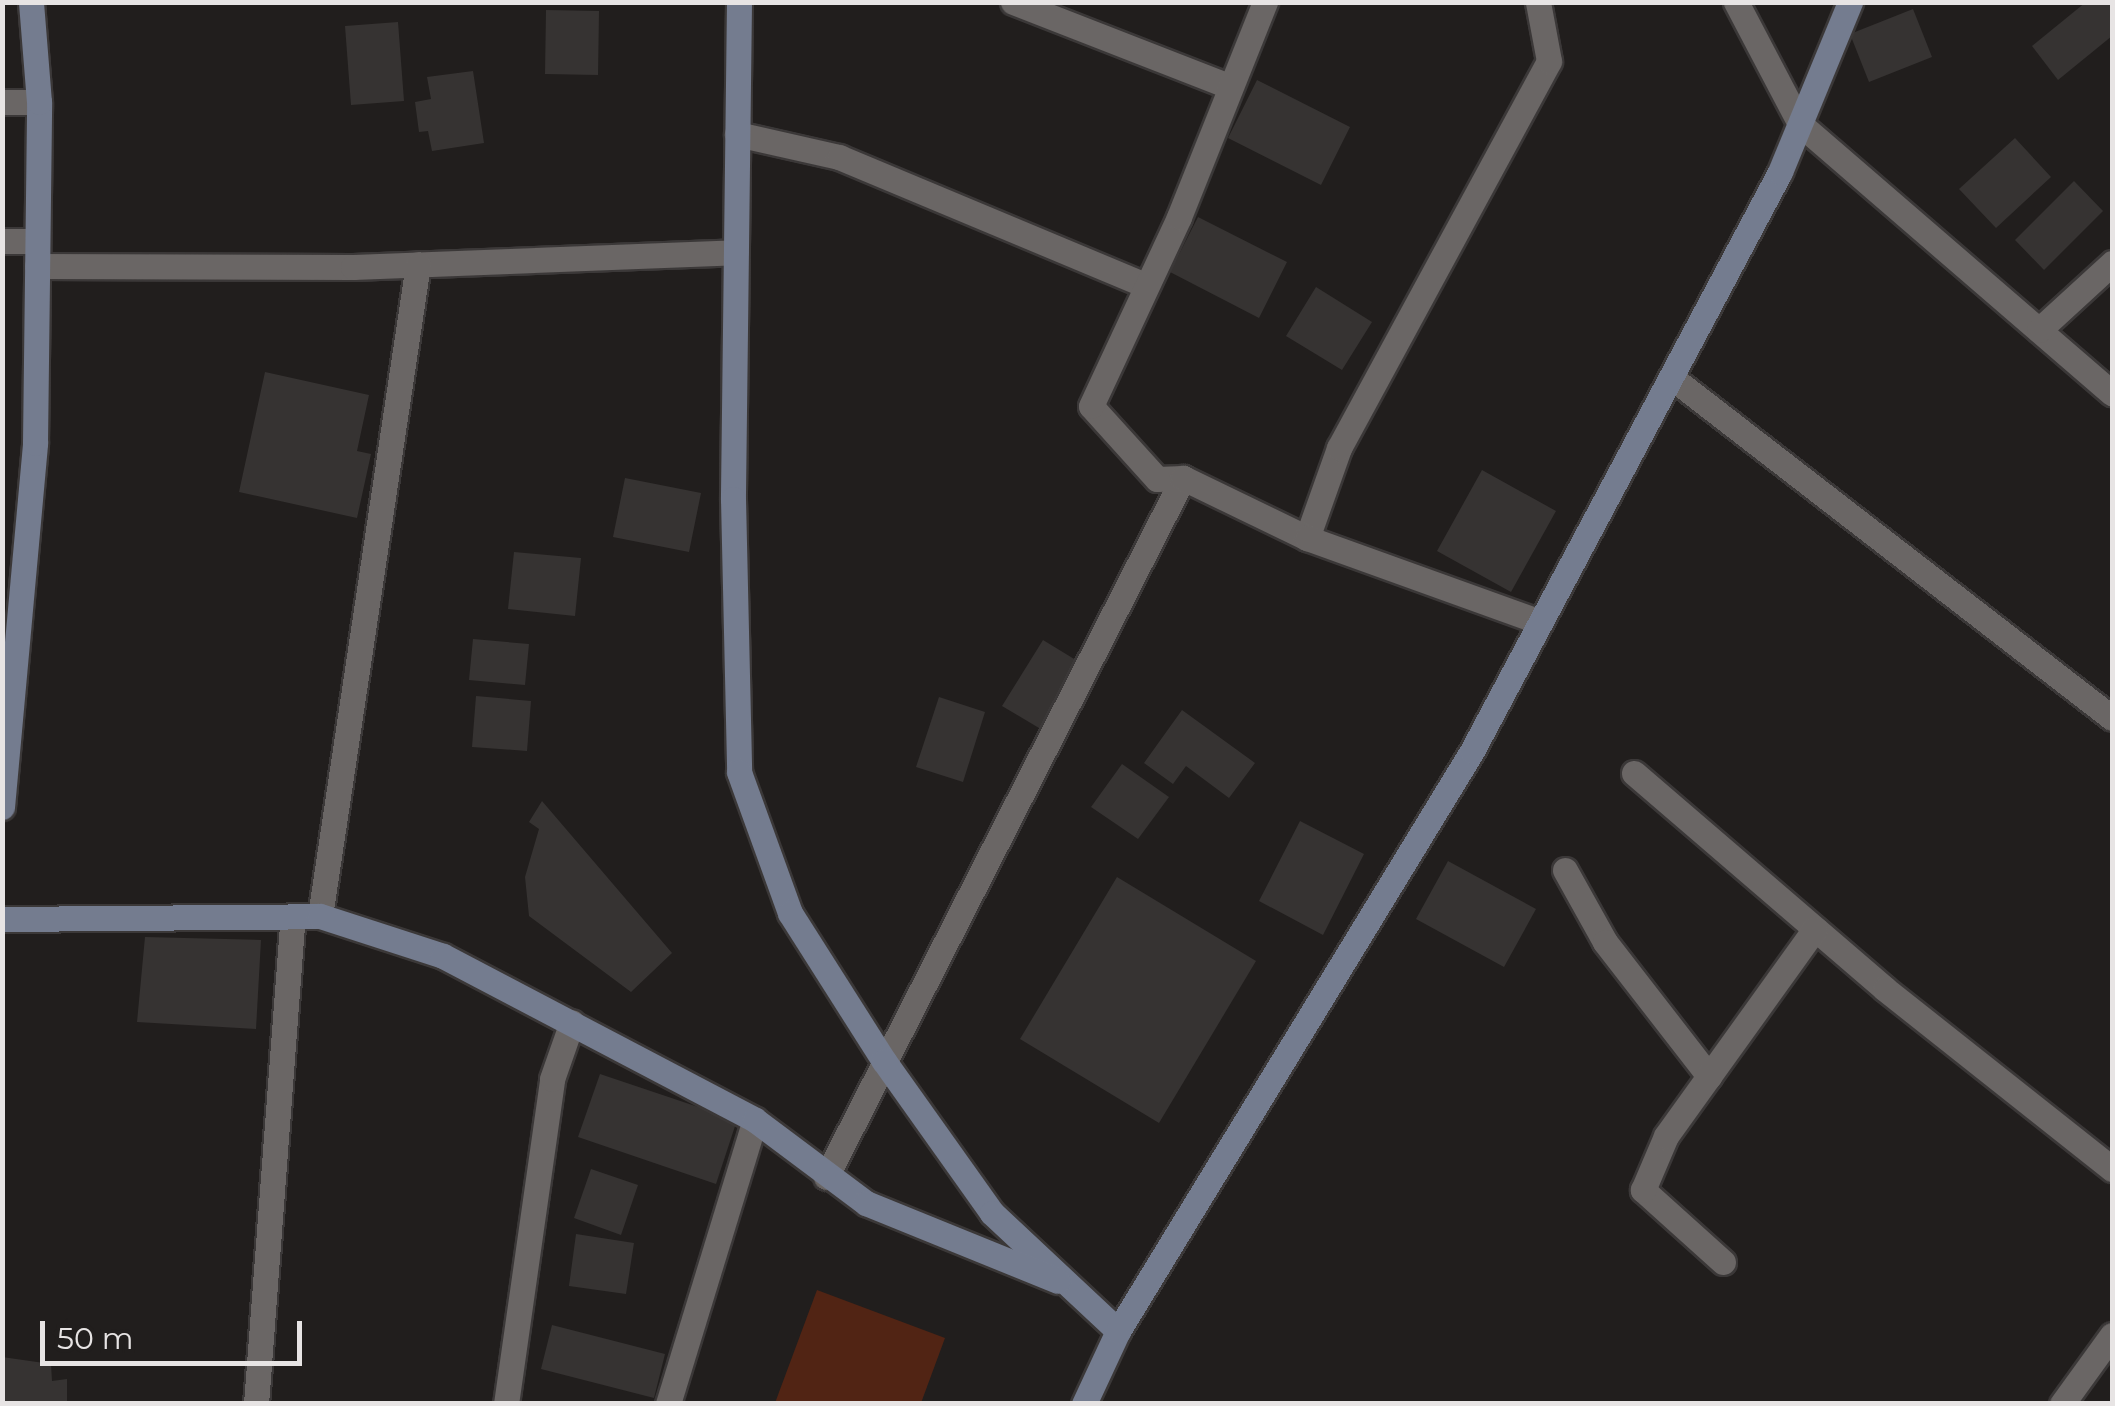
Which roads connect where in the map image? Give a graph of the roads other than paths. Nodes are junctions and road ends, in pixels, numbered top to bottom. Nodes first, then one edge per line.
1 (31, 2) edge
2 (739, 2) edge
3 (1013, 2) edge
4 (1265, 2) edge
5 (1538, 2) edge
6 (1736, 2) edge
7 (1850, 2) edge
8 (1228, 86) junction
9 (2, 102) edge
10 (39, 102) junction
11 (1800, 124) junction
12 (738, 134) junction
13 (2, 241) edge
14 (736, 252) junction
15 (37, 253) junction
16 (2112, 263) edge
17 (418, 264) junction
18 (1143, 284) junction
19 (2039, 330) junction
20 (1671, 377) junction
21 (2112, 394) edge
22 (1184, 478) junction
23 (1307, 538) junction
24 (1540, 622) junction
25 (2112, 718) edge
26 (1634, 773) dead end
27 (2, 807) edge
28 (1566, 870) dead end
29 (320, 916) junction
30 (293, 917) junction
31 (2, 919) edge
32 (1815, 929) junction
33 (572, 1022) junction
34 (884, 1060) junction
35 (1709, 1076) junction
36 (755, 1120) junction
37 (2112, 1169) edge
38 (826, 1177) junction
39 (1723, 1262) dead end
40 (1070, 1286) junction
41 (1118, 1331) junction
42 (2112, 1335) edge
43 (256, 1404) edge
44 (506, 1404) edge
45 (668, 1404) edge
46 (1084, 1404) edge
47 (2062, 1404) edge

1 - 10 street
2 - 12 street
3 - 8 street
4 - 8 street
5 - 23 street
6 - 11 street
7 - 11 street
8 - 18 street
9 - 10 street
10 - 15 street
11 - 19 street
11 - 20 street
12 - 14 street
12 - 18 street
13 - 15 street
14 - 17 street
14 - 34 street
15 - 17 street
15 - 27 street
16 - 19 street
17 - 29 street
18 - 22 street
19 - 21 street
20 - 24 street
20 - 25 street
22 - 23 street
22 - 34 street
23 - 24 street
24 - 41 street
26 - 32 street
28 - 35 street
29 - 30 street
29 - 33 street
30 - 31 street
30 - 43 street
32 - 35 street
32 - 37 street
33 - 36 street
33 - 44 street
34 - 38 street
34 - 40 street
35 - 39 street
36 - 38 street
36 - 45 street
38 - 40 street
40 - 41 street
41 - 46 street
42 - 47 street

